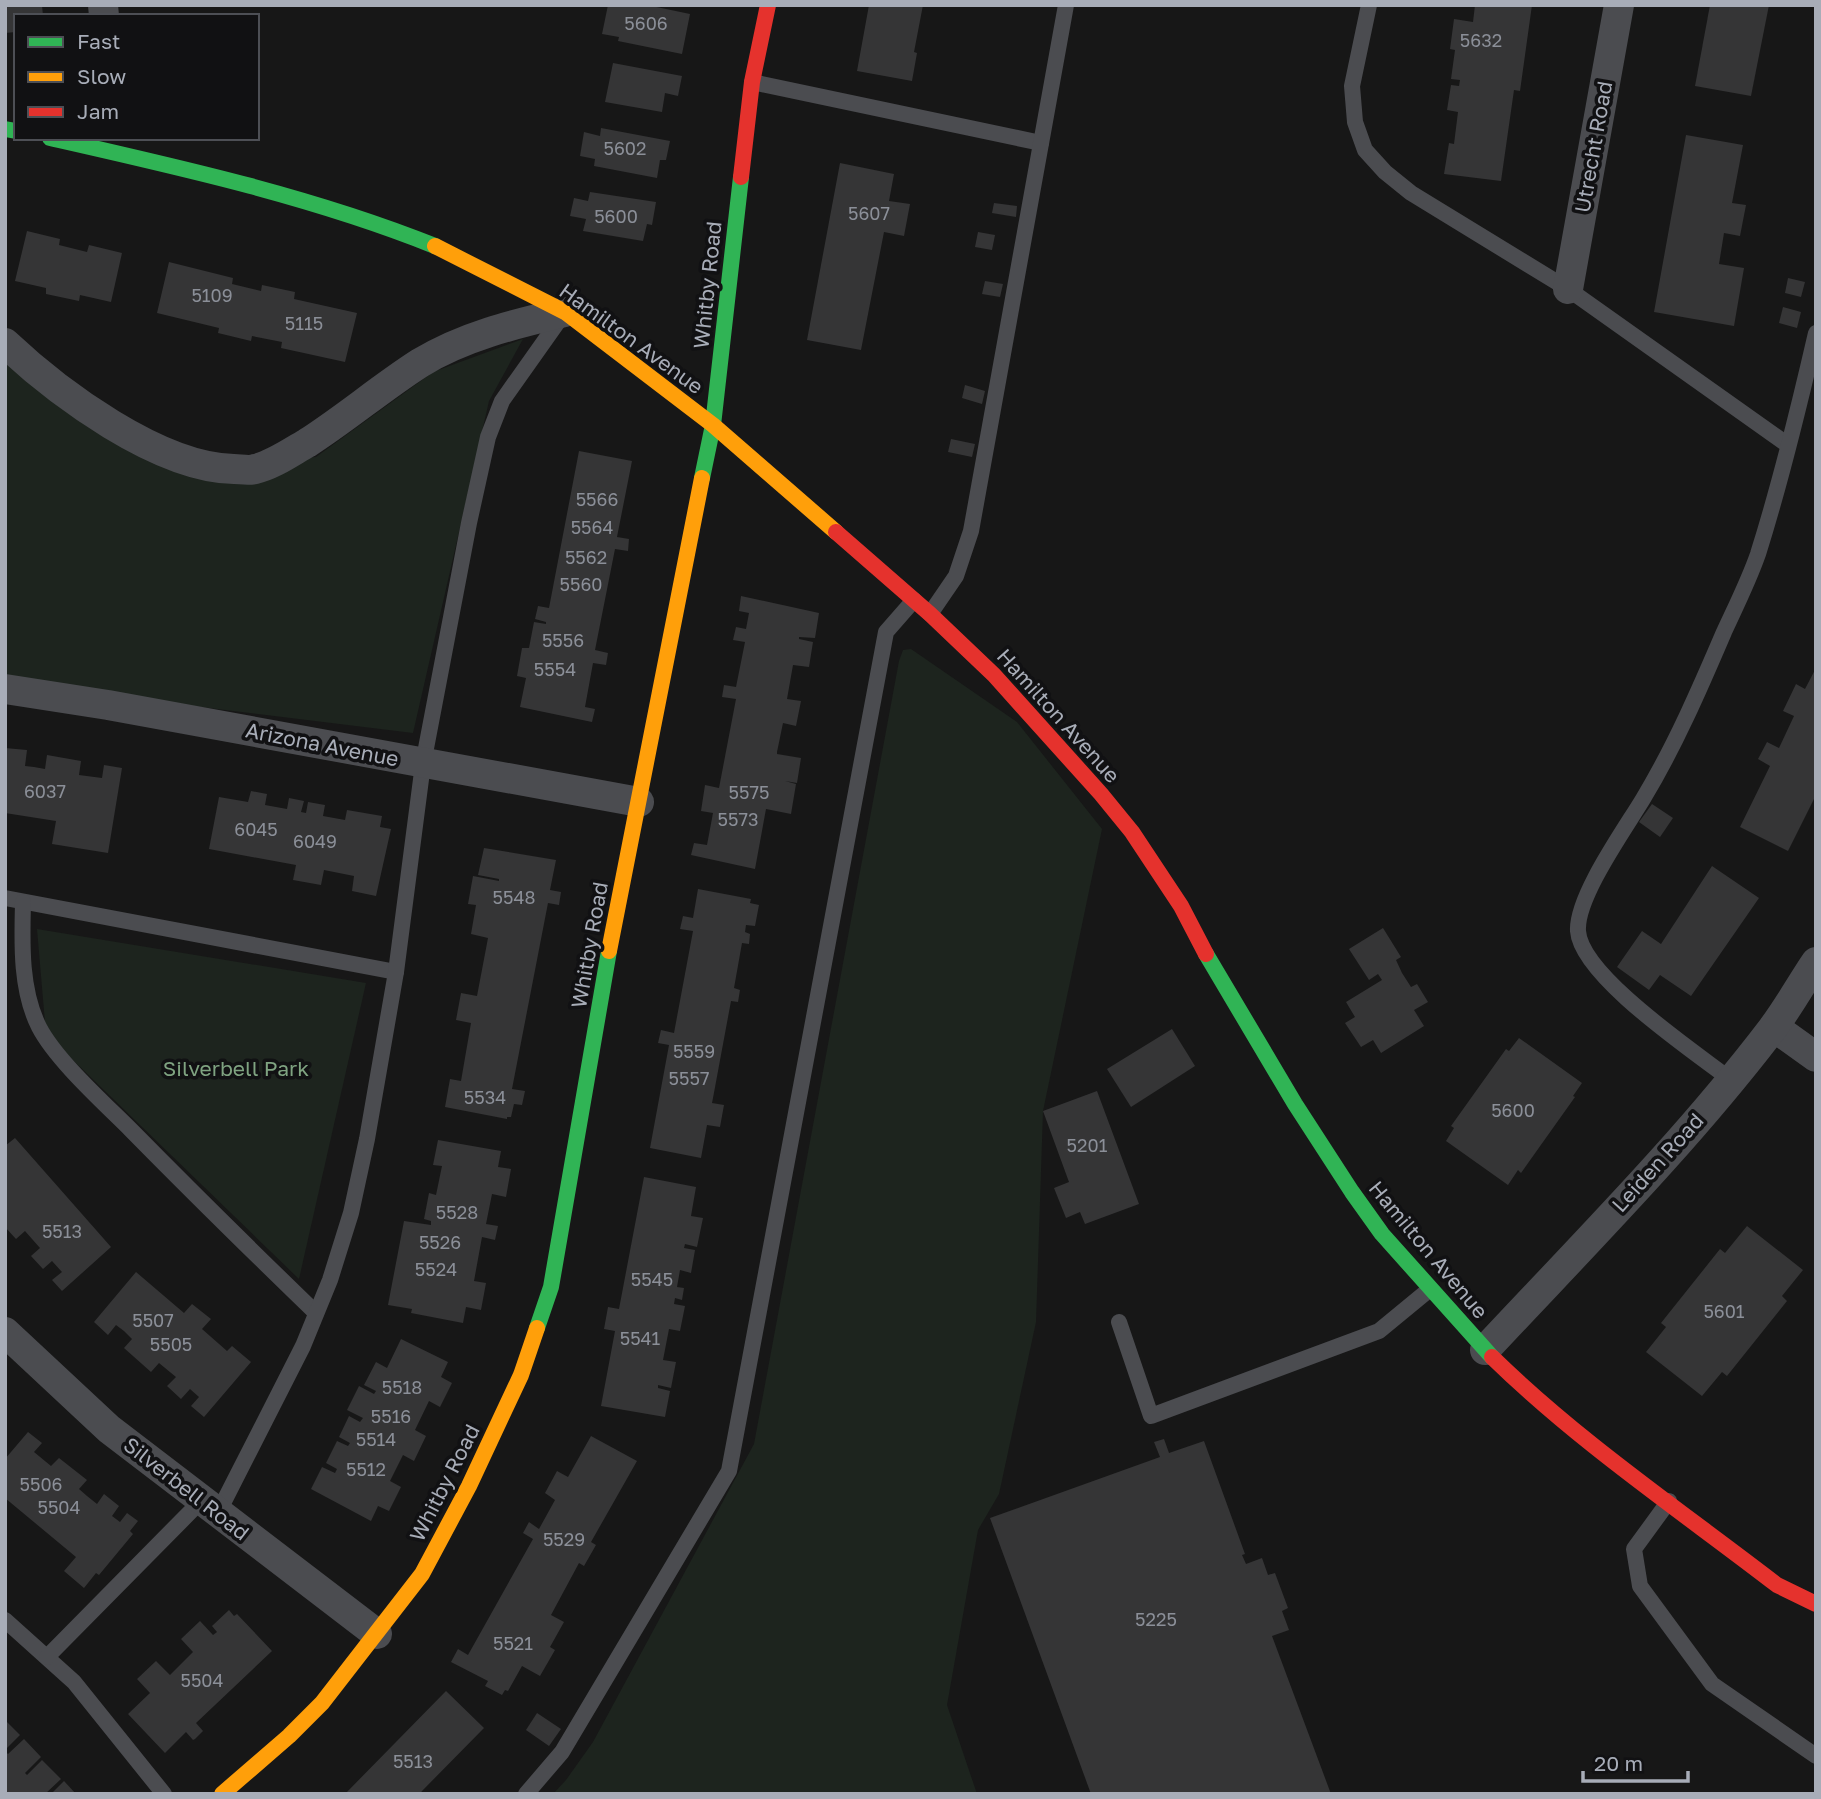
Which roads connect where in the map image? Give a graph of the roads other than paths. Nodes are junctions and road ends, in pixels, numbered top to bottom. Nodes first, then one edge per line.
1 (768, 5) edge
2 (1066, 5) edge
3 (1368, 5) edge
4 (1619, 5) edge
5 (752, 82) junction
6 (66, 140) edge
7 (1041, 143) junction
8 (116, 146) edge
9 (1568, 289) junction
10 (565, 312) junction
11 (1816, 333) edge
12 (5, 343) edge
13 (713, 425) junction
14 (1788, 445) junction
15 (914, 600) junction
16 (930, 614) junction
17 (5, 689) edge
18 (423, 764) junction
19 (639, 802) junction
20 (5, 898) edge
21 (23, 902) junction
22 (1816, 962) edge
23 (396, 972) junction
24 (1774, 1027) junction
25 (1816, 1057) edge
26 (1731, 1080) junction
27 (1430, 1289) junction
28 (316, 1313) junction
29 (1119, 1322) dead end
30 (5, 1332) edge
31 (1485, 1350) junction
32 (1669, 1501) junction
33 (210, 1507) junction
34 (1816, 1604) edge
35 (5, 1620) edge
36 (377, 1634) junction
37 (47, 1657) junction
38 (1816, 1756) edge
39 (164, 1794) edge
40 (222, 1794) edge
41 (526, 1794) edge

1 - 5 street, Whitby Road
2 - 7 lane
3 - 9 lane
4 - 9 street, Utrecht Road
5 - 7 lane
5 - 13 street, Whitby Road
6 - 8 street, Hamilton Avenue
7 - 16 lane
8 - 10 street, Hamilton Avenue
9 - 14 lane
10 - 12 street
10 - 13 street, Hamilton Avenue
10 - 18 lane
11 - 14 lane
13 - 15 street, Hamilton Avenue
13 - 19 street, Whitby Road
14 - 26 lane
15 - 16 street, Hamilton Avenue
15 - 41 lane
16 - 27 street, Hamilton Avenue
17 - 18 street, Arizona Avenue
18 - 19 street, Arizona Avenue
18 - 23 lane
19 - 36 street, Whitby Road
20 - 21 lane
21 - 23 lane
21 - 28 lane
22 - 24 street, Leiden Road
23 - 28 lane
24 - 25 street
24 - 26 street, Leiden Road
26 - 31 street, Leiden Road
27 - 29 lane
27 - 31 street, Hamilton Avenue
28 - 33 lane
30 - 33 street, Silverbell Road
31 - 32 street, Hamilton Avenue
32 - 34 street, Hamilton Avenue
32 - 38 lane
33 - 36 street, Silverbell Road
33 - 37 lane
35 - 37 lane
36 - 40 street, Whitby Road
37 - 39 lane

